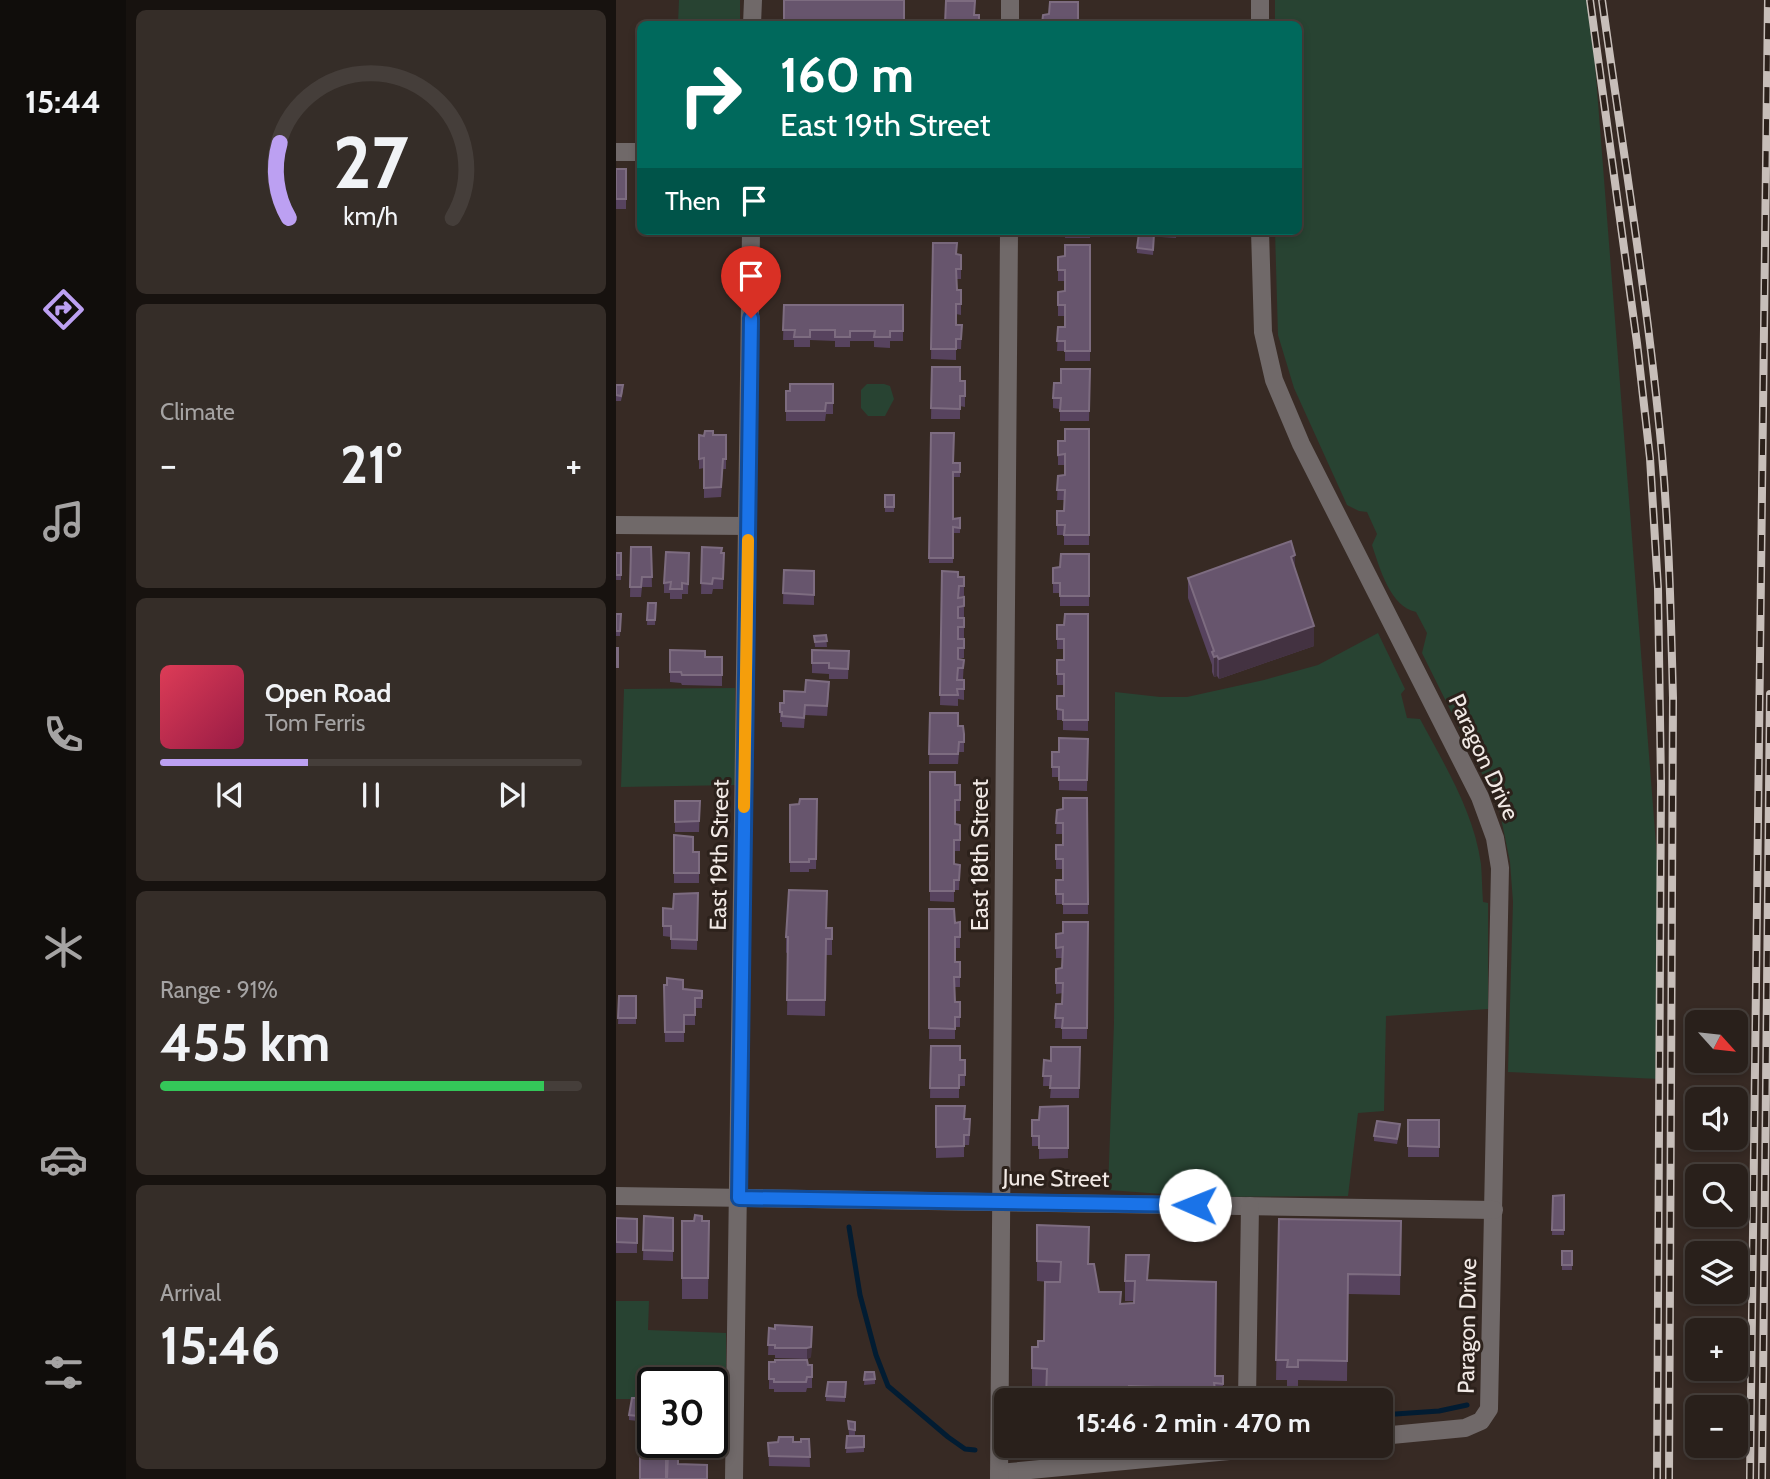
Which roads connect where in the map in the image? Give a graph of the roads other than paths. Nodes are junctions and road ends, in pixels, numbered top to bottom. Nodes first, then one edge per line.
1 (753, 0) edge
2 (1010, 0) edge
3 (1260, 0) edge
4 (752, 21) edge
5 (1010, 21) edge
6 (1260, 21) edge
7 (616, 152) edge
8 (637, 152) edge
9 (751, 235) edge
10 (1009, 235) edge
11 (1260, 235) edge
12 (616, 525) edge
13 (748, 526) junction
14 (616, 1196) edge
15 (739, 1198) junction
16 (1002, 1202) junction
17 (1250, 1206) junction
18 (1494, 1210) junction
19 (1247, 1388) edge
20 (1393, 1435) edge
21 (1153, 1458) edge
22 (999, 1476) edge
23 (734, 1479) edge

1 - 4 street
2 - 5 street
3 - 6 street
7 - 8 street
9 - 13 street, East 19th Street
10 - 16 street, East 18th Street
11 - 18 street, Paragon Drive
12 - 13 street
13 - 15 street, East 19th Street
14 - 15 street, June Street
15 - 16 street, June Street
15 - 23 street, East 19th Street
16 - 17 street, June Street
16 - 22 street, East 18th Street
17 - 18 street, June Street
17 - 19 street
18 - 20 street, Paragon Drive
21 - 22 street

